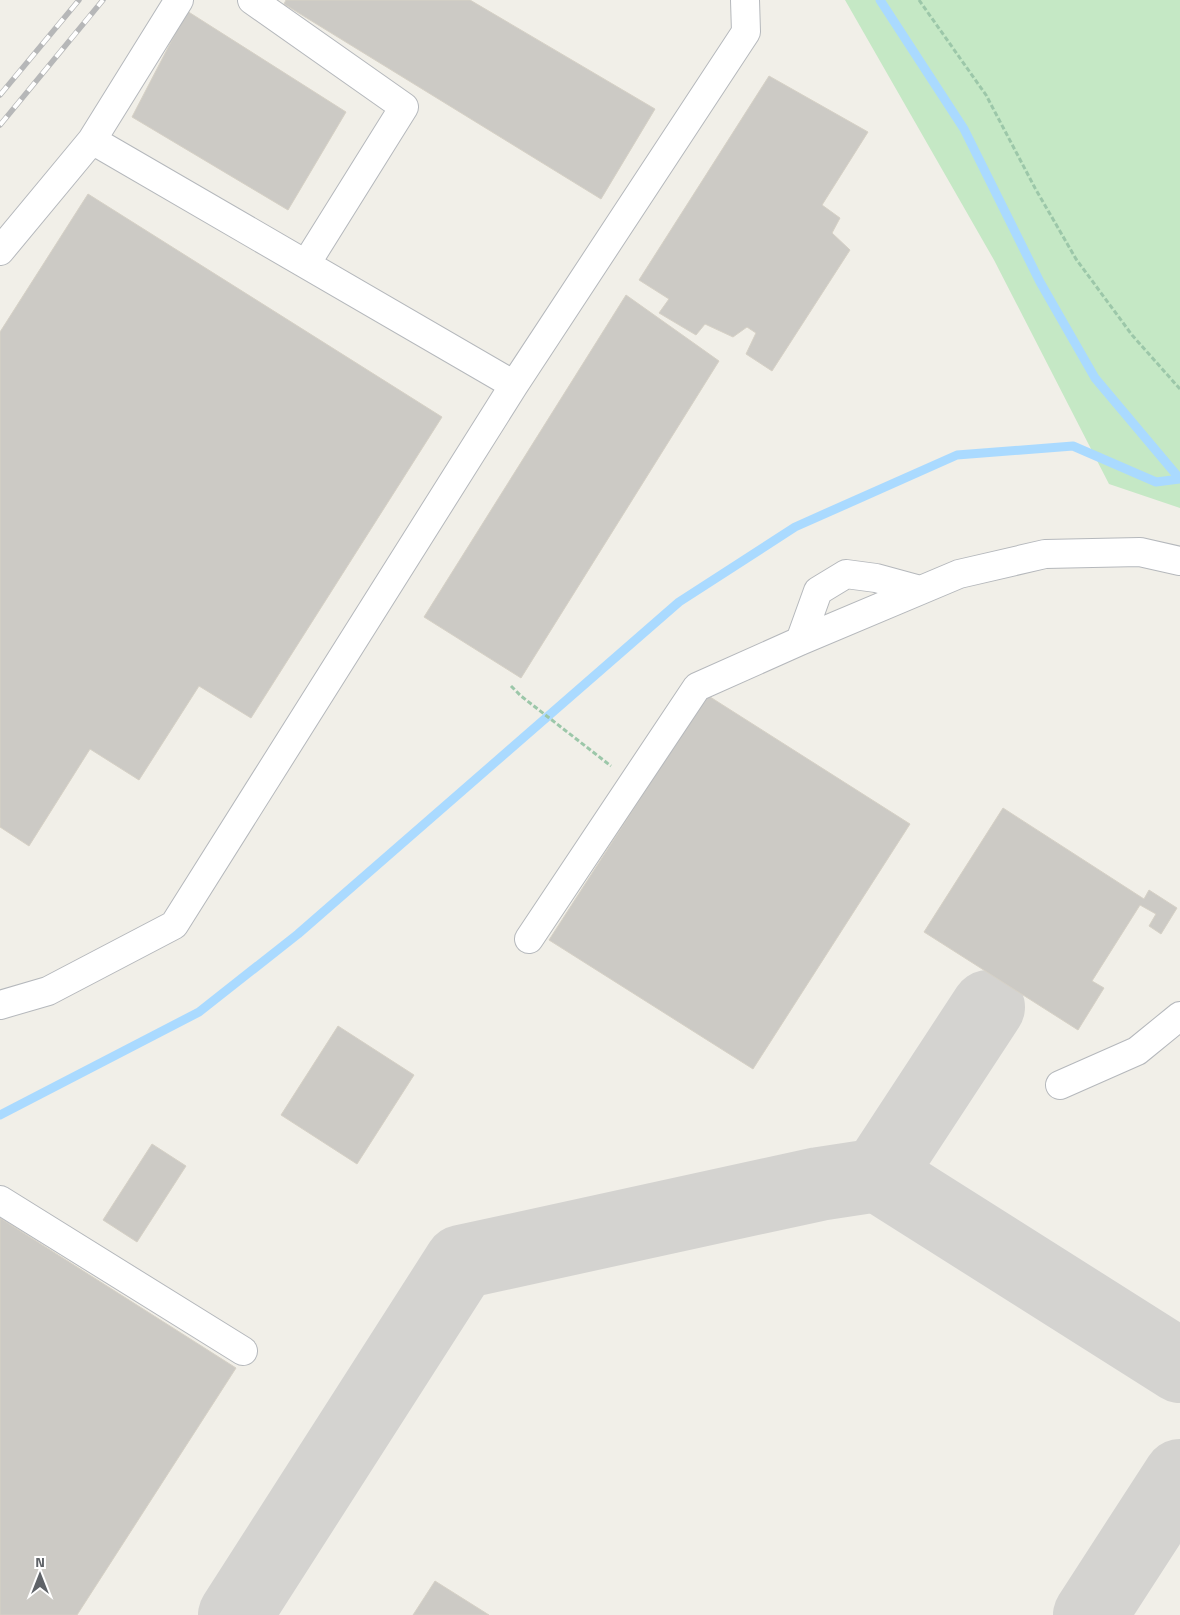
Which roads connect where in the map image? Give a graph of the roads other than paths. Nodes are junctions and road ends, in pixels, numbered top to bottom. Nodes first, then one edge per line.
1 (179, 0) edge
2 (252, 0) edge
3 (745, 0) edge
4 (92, 140) junction
5 (0, 251) edge
6 (306, 264) junction
7 (514, 385) junction
8 (1180, 561) edge
9 (920, 590) junction
10 (800, 641) junction
11 (529, 939) dead end
12 (0, 1005) edge
13 (1180, 1016) edge
14 (1060, 1085) dead end
15 (0, 1200) edge
16 (243, 1351) dead end

1 - 4 street
2 - 6 street
3 - 7 street
4 - 5 street
4 - 6 street
6 - 7 street
7 - 12 street
8 - 9 street
9 - 10 street
9 - 10 street
10 - 11 street
13 - 14 street
15 - 16 street

